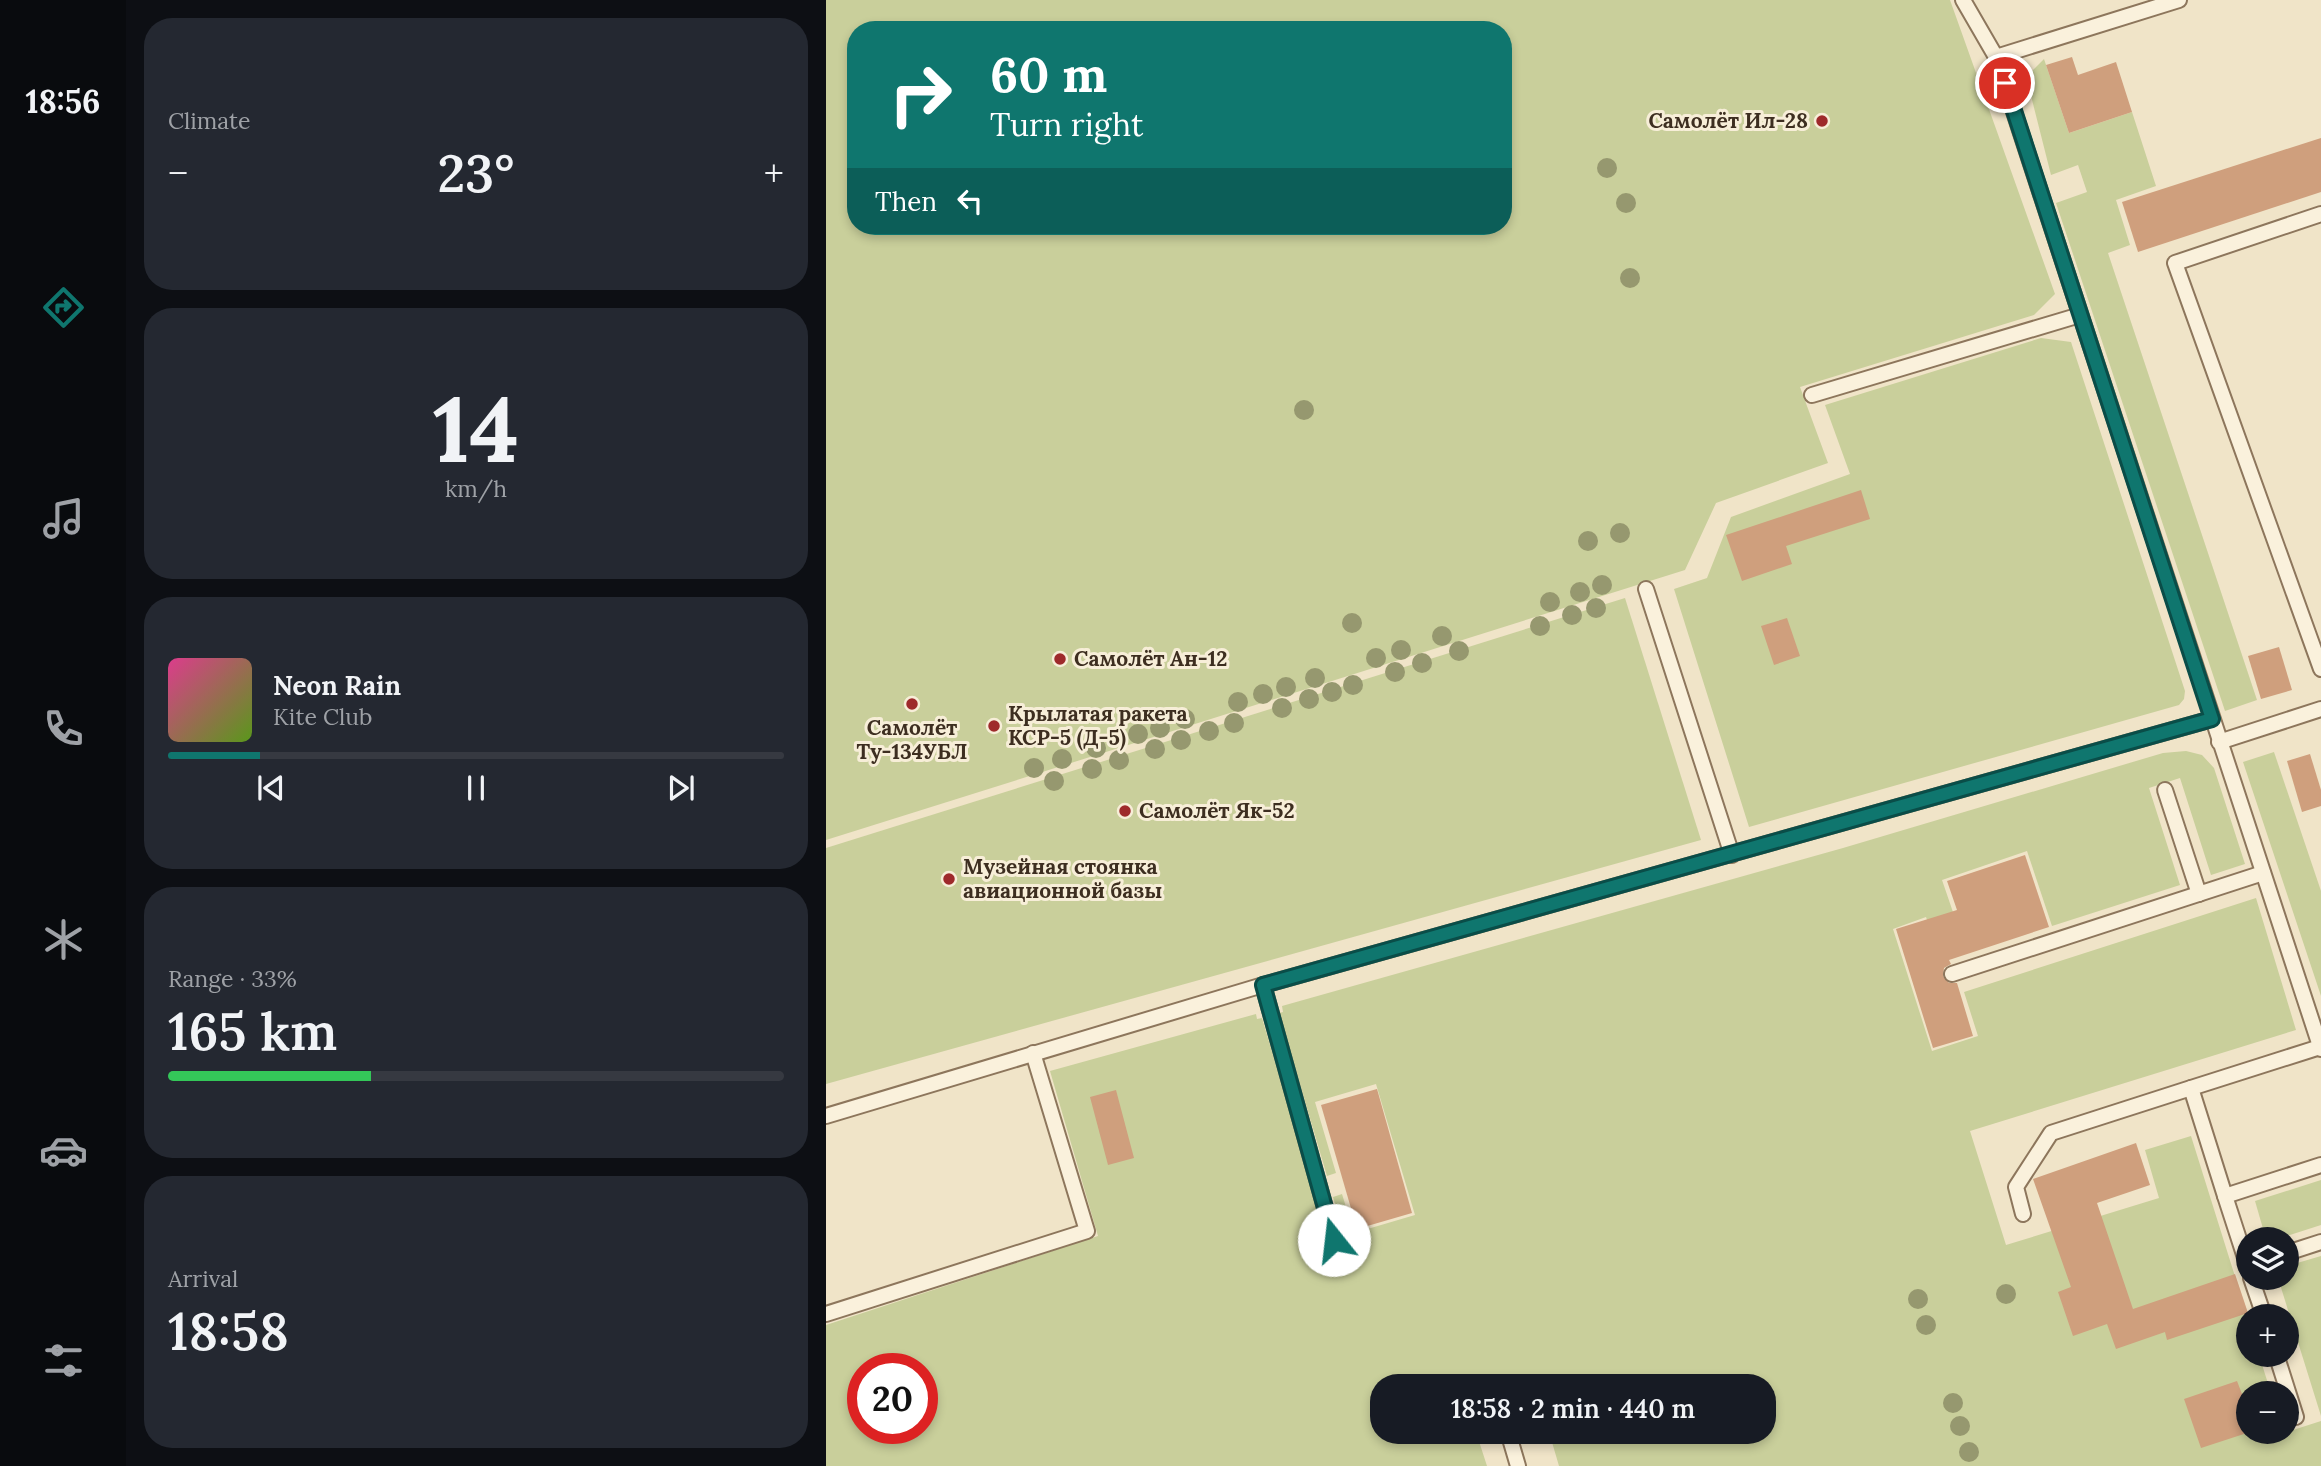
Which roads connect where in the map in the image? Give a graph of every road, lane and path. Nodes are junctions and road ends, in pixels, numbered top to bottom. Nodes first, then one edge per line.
1 (1963, 0) edge
2 (2179, 0) edge
3 (1996, 57) junction
4 (2321, 214) edge
5 (2080, 315) junction
6 (1812, 394) dead end
7 (1646, 589) dead end
8 (2321, 669) edge
9 (2321, 709) edge
10 (2212, 719) junction
11 (2220, 742) junction
12 (2165, 790) dead end
13 (1732, 855) junction
14 (2263, 873) junction
15 (2199, 894) junction
16 (1952, 974) dead end
17 (1263, 985) junction
18 (2321, 1048) edge
19 (1033, 1053) junction
20 (2191, 1088) junction
21 (826, 1116) edge
22 (2321, 1166) edge
23 (2225, 1196) junction
24 (2023, 1213) dead end
25 (2236, 1229) edge
26 (1334, 1240) dead end
27 (2321, 1242) edge
28 (2299, 1249) edge
29 (826, 1314) edge
30 (1512, 1444) edge
31 (1518, 1466) edge

1 - 3 lane
2 - 3 lane
3 - 5 lane
4 - 8 lane
5 - 6 lane
5 - 10 lane
7 - 13 lane
9 - 11 lane
10 - 11 lane
10 - 13 lane
11 - 14 lane
12 - 15 lane
13 - 17 lane
14 - 15 lane
14 - 18 lane
15 - 16 lane
17 - 19 lane
17 - 26 lane
18 - 20 lane
19 - 21 lane
19 - 29 lane
20 - 23 lane
20 - 24 lane
22 - 23 lane
23 - 25 lane
27 - 28 lane
30 - 31 lane

